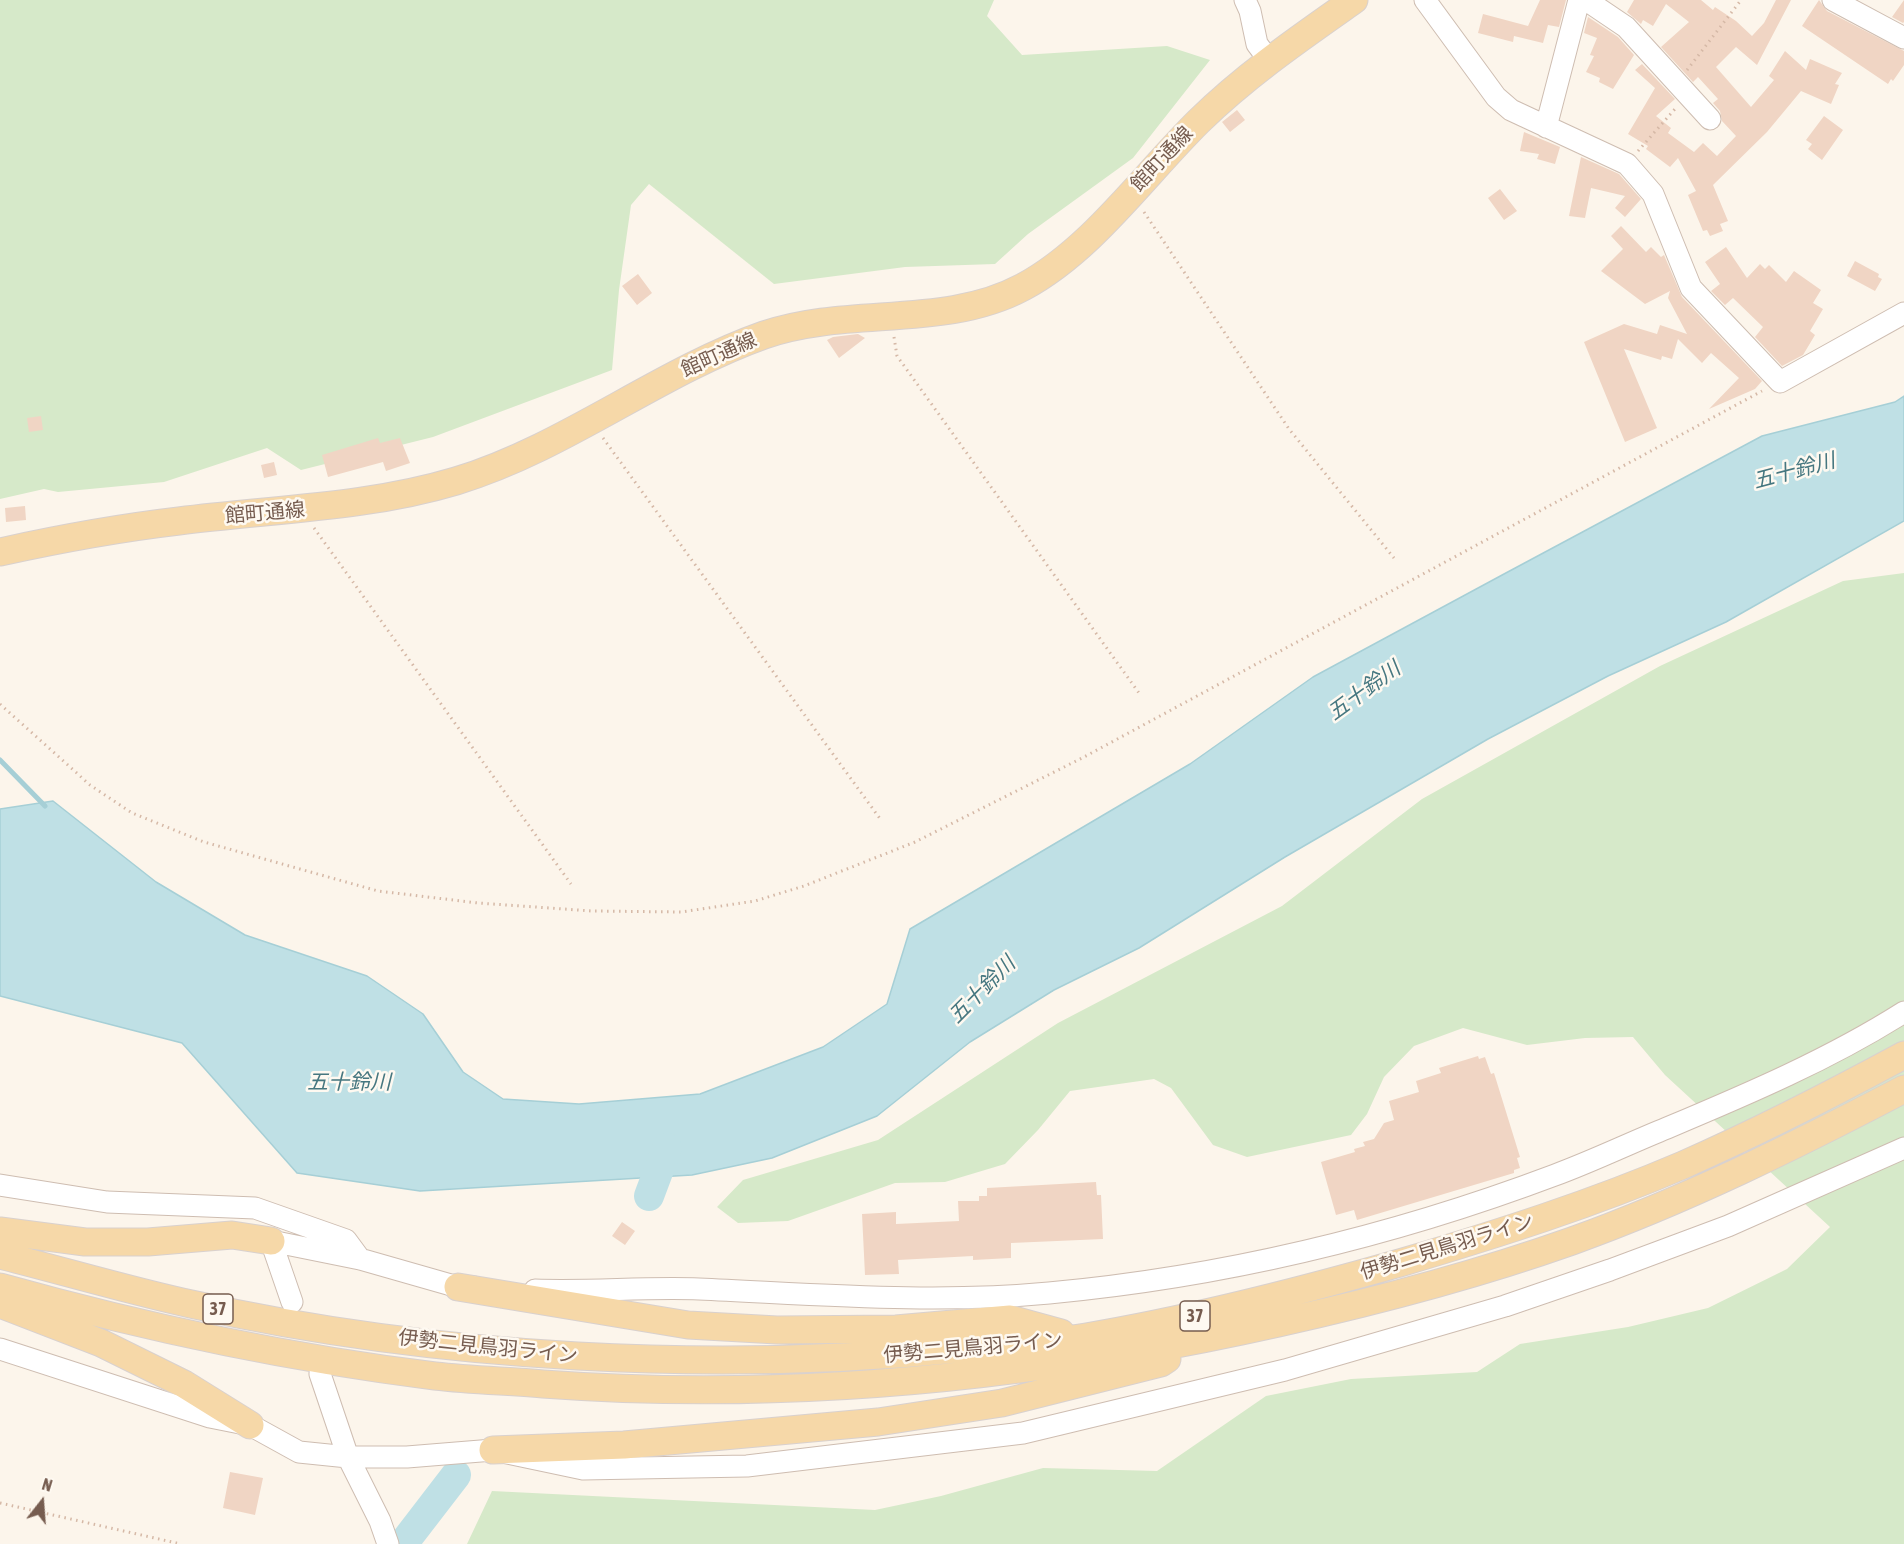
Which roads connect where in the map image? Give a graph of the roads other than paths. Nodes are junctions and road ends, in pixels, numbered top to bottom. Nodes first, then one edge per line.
1 (1245, 0) edge
2 (1354, 0) edge
3 (1425, 0) edge
4 (1579, 0) edge
5 (1586, 0) edge
6 (1833, 0) edge
7 (1904, 38) edge
8 (1269, 60) junction
9 (1710, 119) dead end
10 (1546, 127) junction
11 (1904, 313) edge
12 (0, 552) edge
13 (1904, 1012) edge
14 (1904, 1055) edge
15 (1904, 1089) edge
16 (1904, 1148) edge
17 (0, 1185) edge
18 (0, 1231) edge
19 (271, 1241) junction
20 (0, 1255) edge
21 (360, 1259) junction
22 (0, 1287) edge
23 (458, 1287) junction
24 (292, 1302) dead end
25 (0, 1304) edge
26 (1081, 1338) junction
27 (1194, 1342) junction
28 (0, 1349) edge
29 (320, 1374) dead end
30 (250, 1425) junction
31 (493, 1450) junction
32 (348, 1457) junction
33 (388, 1544) edge

1 - 8 street
2 - 8 main road, 館町通線
3 - 10 street
4 - 10 street
5 - 9 street
6 - 7 street
8 - 12 main road, 館町通線
10 - 11 street
13 - 23 street
14 - 26 main road, 伊勢二見鳥羽ライン / 37
15 - 27 main road, 伊勢二見鳥羽ライン / 37
16 - 31 street
17 - 21 street
18 - 19 main road
19 - 21 street
19 - 24 street
20 - 26 main road, 伊勢二見鳥羽ライン / 37
21 - 23 street
22 - 27 main road, 伊勢二見鳥羽ライン / 37
23 - 26 main road
25 - 30 main road
27 - 31 main road
28 - 30 street
29 - 32 street
30 - 32 street
31 - 32 street
32 - 33 street

